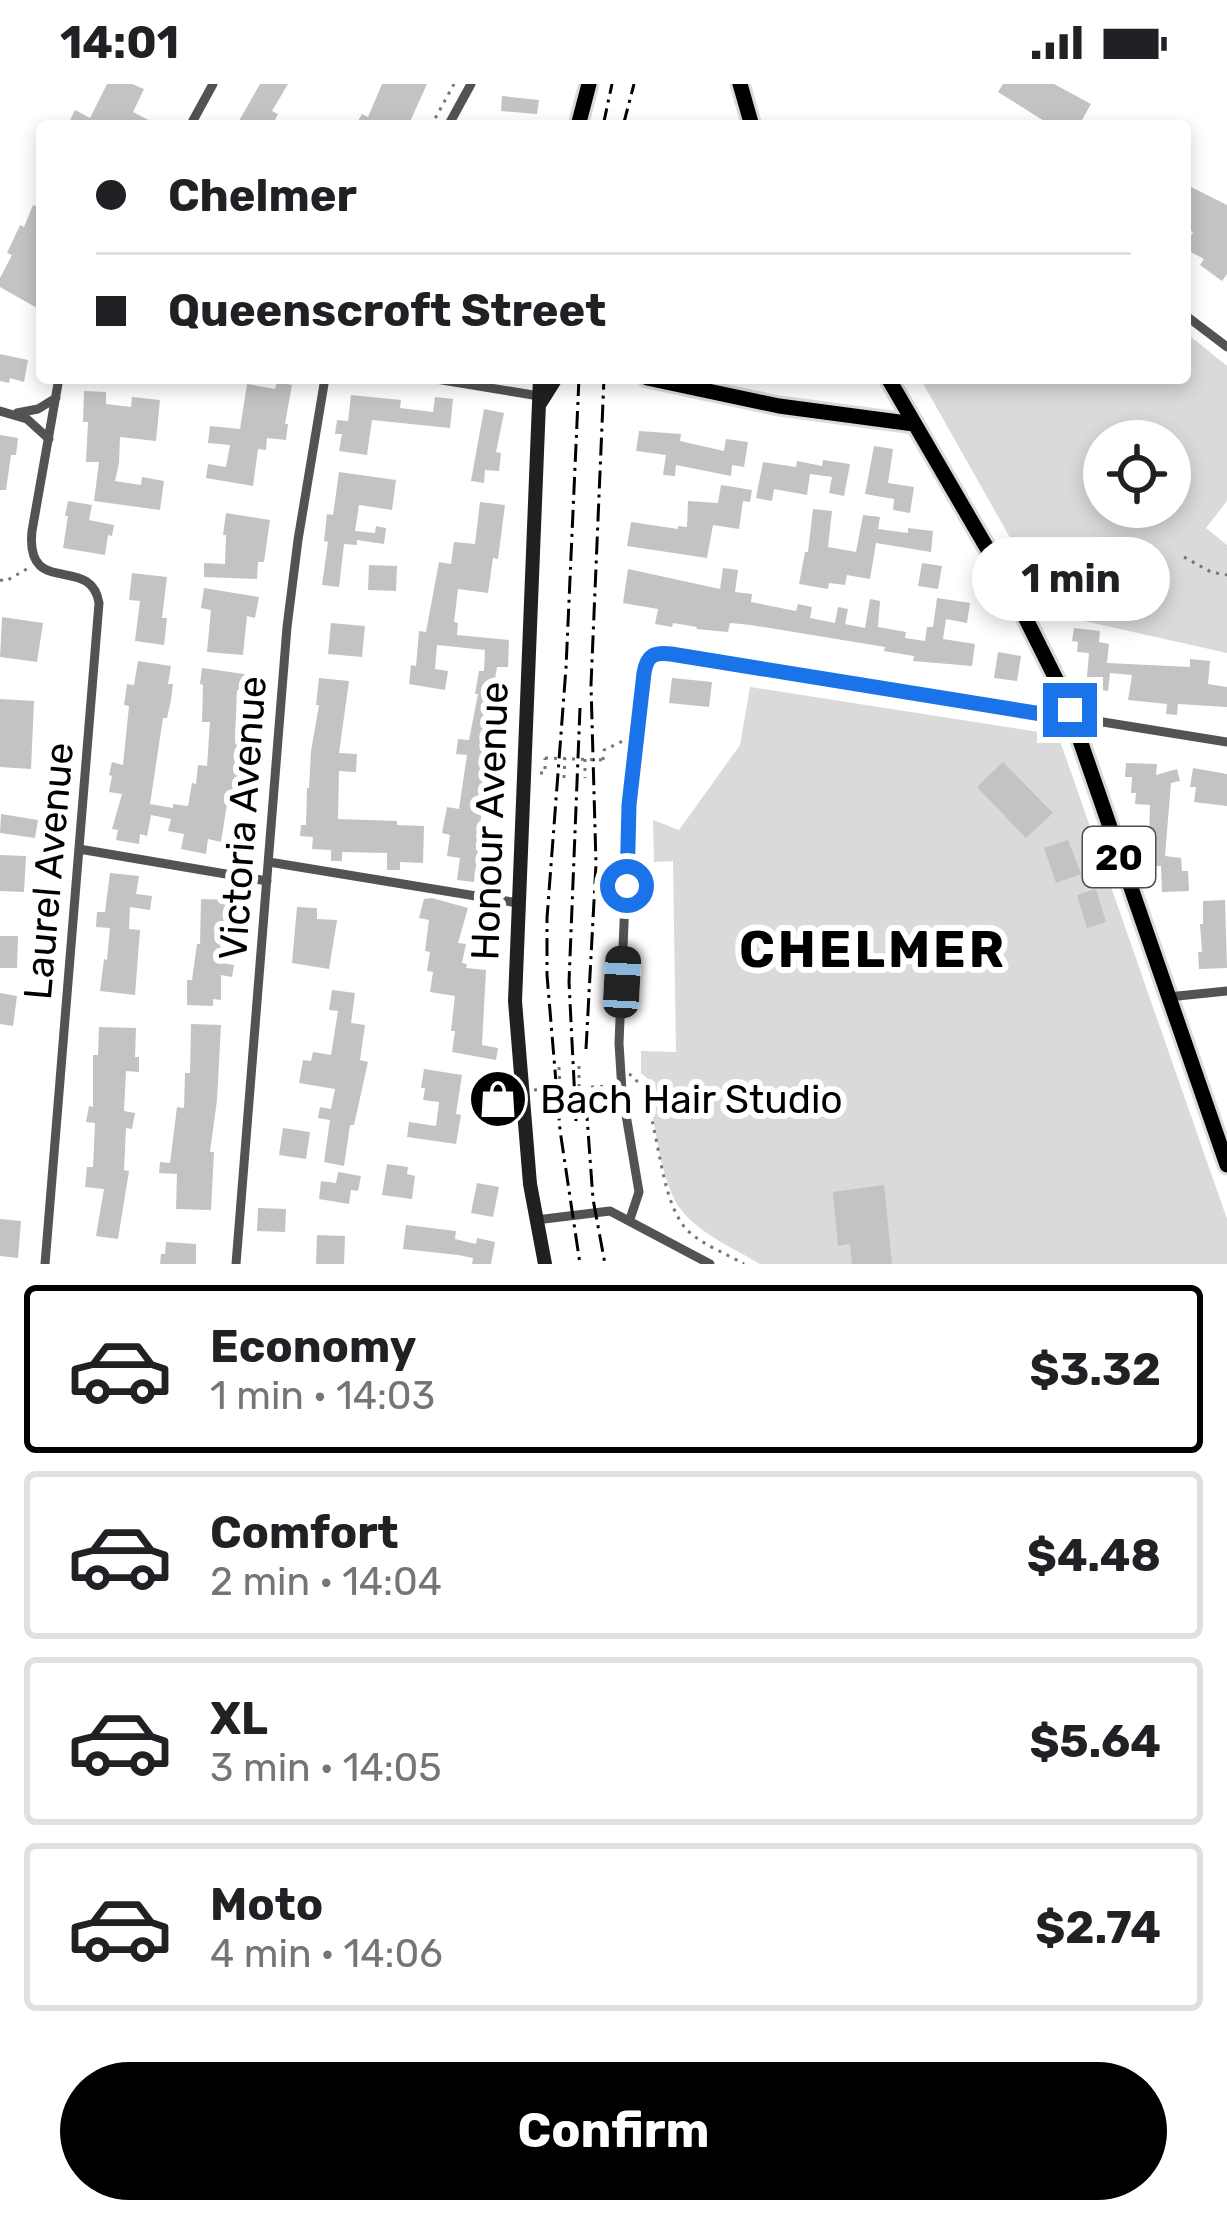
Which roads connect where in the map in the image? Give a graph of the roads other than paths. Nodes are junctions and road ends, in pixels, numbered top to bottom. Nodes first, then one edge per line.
1 (212, 84) edge
2 (471, 84) edge
3 (589, 84) edge
4 (740, 84) edge
5 (193, 120) edge
6 (451, 120) edge
7 (580, 120) edge
8 (750, 120) edge
9 (1191, 320) edge
10 (1227, 347) edge
11 (58, 384) edge
12 (324, 384) edge
13 (458, 384) edge
14 (540, 384) edge
15 (552, 384) edge
16 (675, 384) edge
17 (891, 384) edge
18 (56, 398) junction
19 (539, 401) junction
20 (6, 412) edge
21 (914, 424) junction
22 (50, 440) junction
23 (1071, 714) junction
24 (1227, 742) edge
25 (79, 849) junction
26 (269, 862) junction
27 (267, 881) junction
28 (518, 903) junction
29 (1227, 991) edge
30 (1168, 998) junction
31 (1227, 1165) edge
32 (630, 1219) junction
33 (536, 1220) junction
34 (45, 1264) edge
35 (236, 1264) edge
36 (545, 1264) edge
37 (710, 1264) edge

1 - 5 street
2 - 6 street
3 - 7 main road
4 - 8 main road
9 - 10 street
11 - 18 street
12 - 26 street, Victoria Avenue
13 - 19 street
14 - 19 main road, Honour Avenue
15 - 19 main road
16 - 21 main road
17 - 21 main road, 20
18 - 20 street
18 - 22 street
19 - 28 main road, Honour Avenue
20 - 22 street
21 - 23 main road, 20
22 - 25 street, Laurel Avenue
23 - 24 street
23 - 30 main road, 20
23 - 32 street
25 - 27 street
25 - 34 street, Laurel Avenue
26 - 27 street, Victoria Avenue
26 - 28 street
27 - 35 street, Victoria Avenue
28 - 33 main road, Honour Avenue
29 - 30 street
30 - 31 main road, 20
32 - 33 street
32 - 37 street
33 - 36 main road, Honour Avenue

